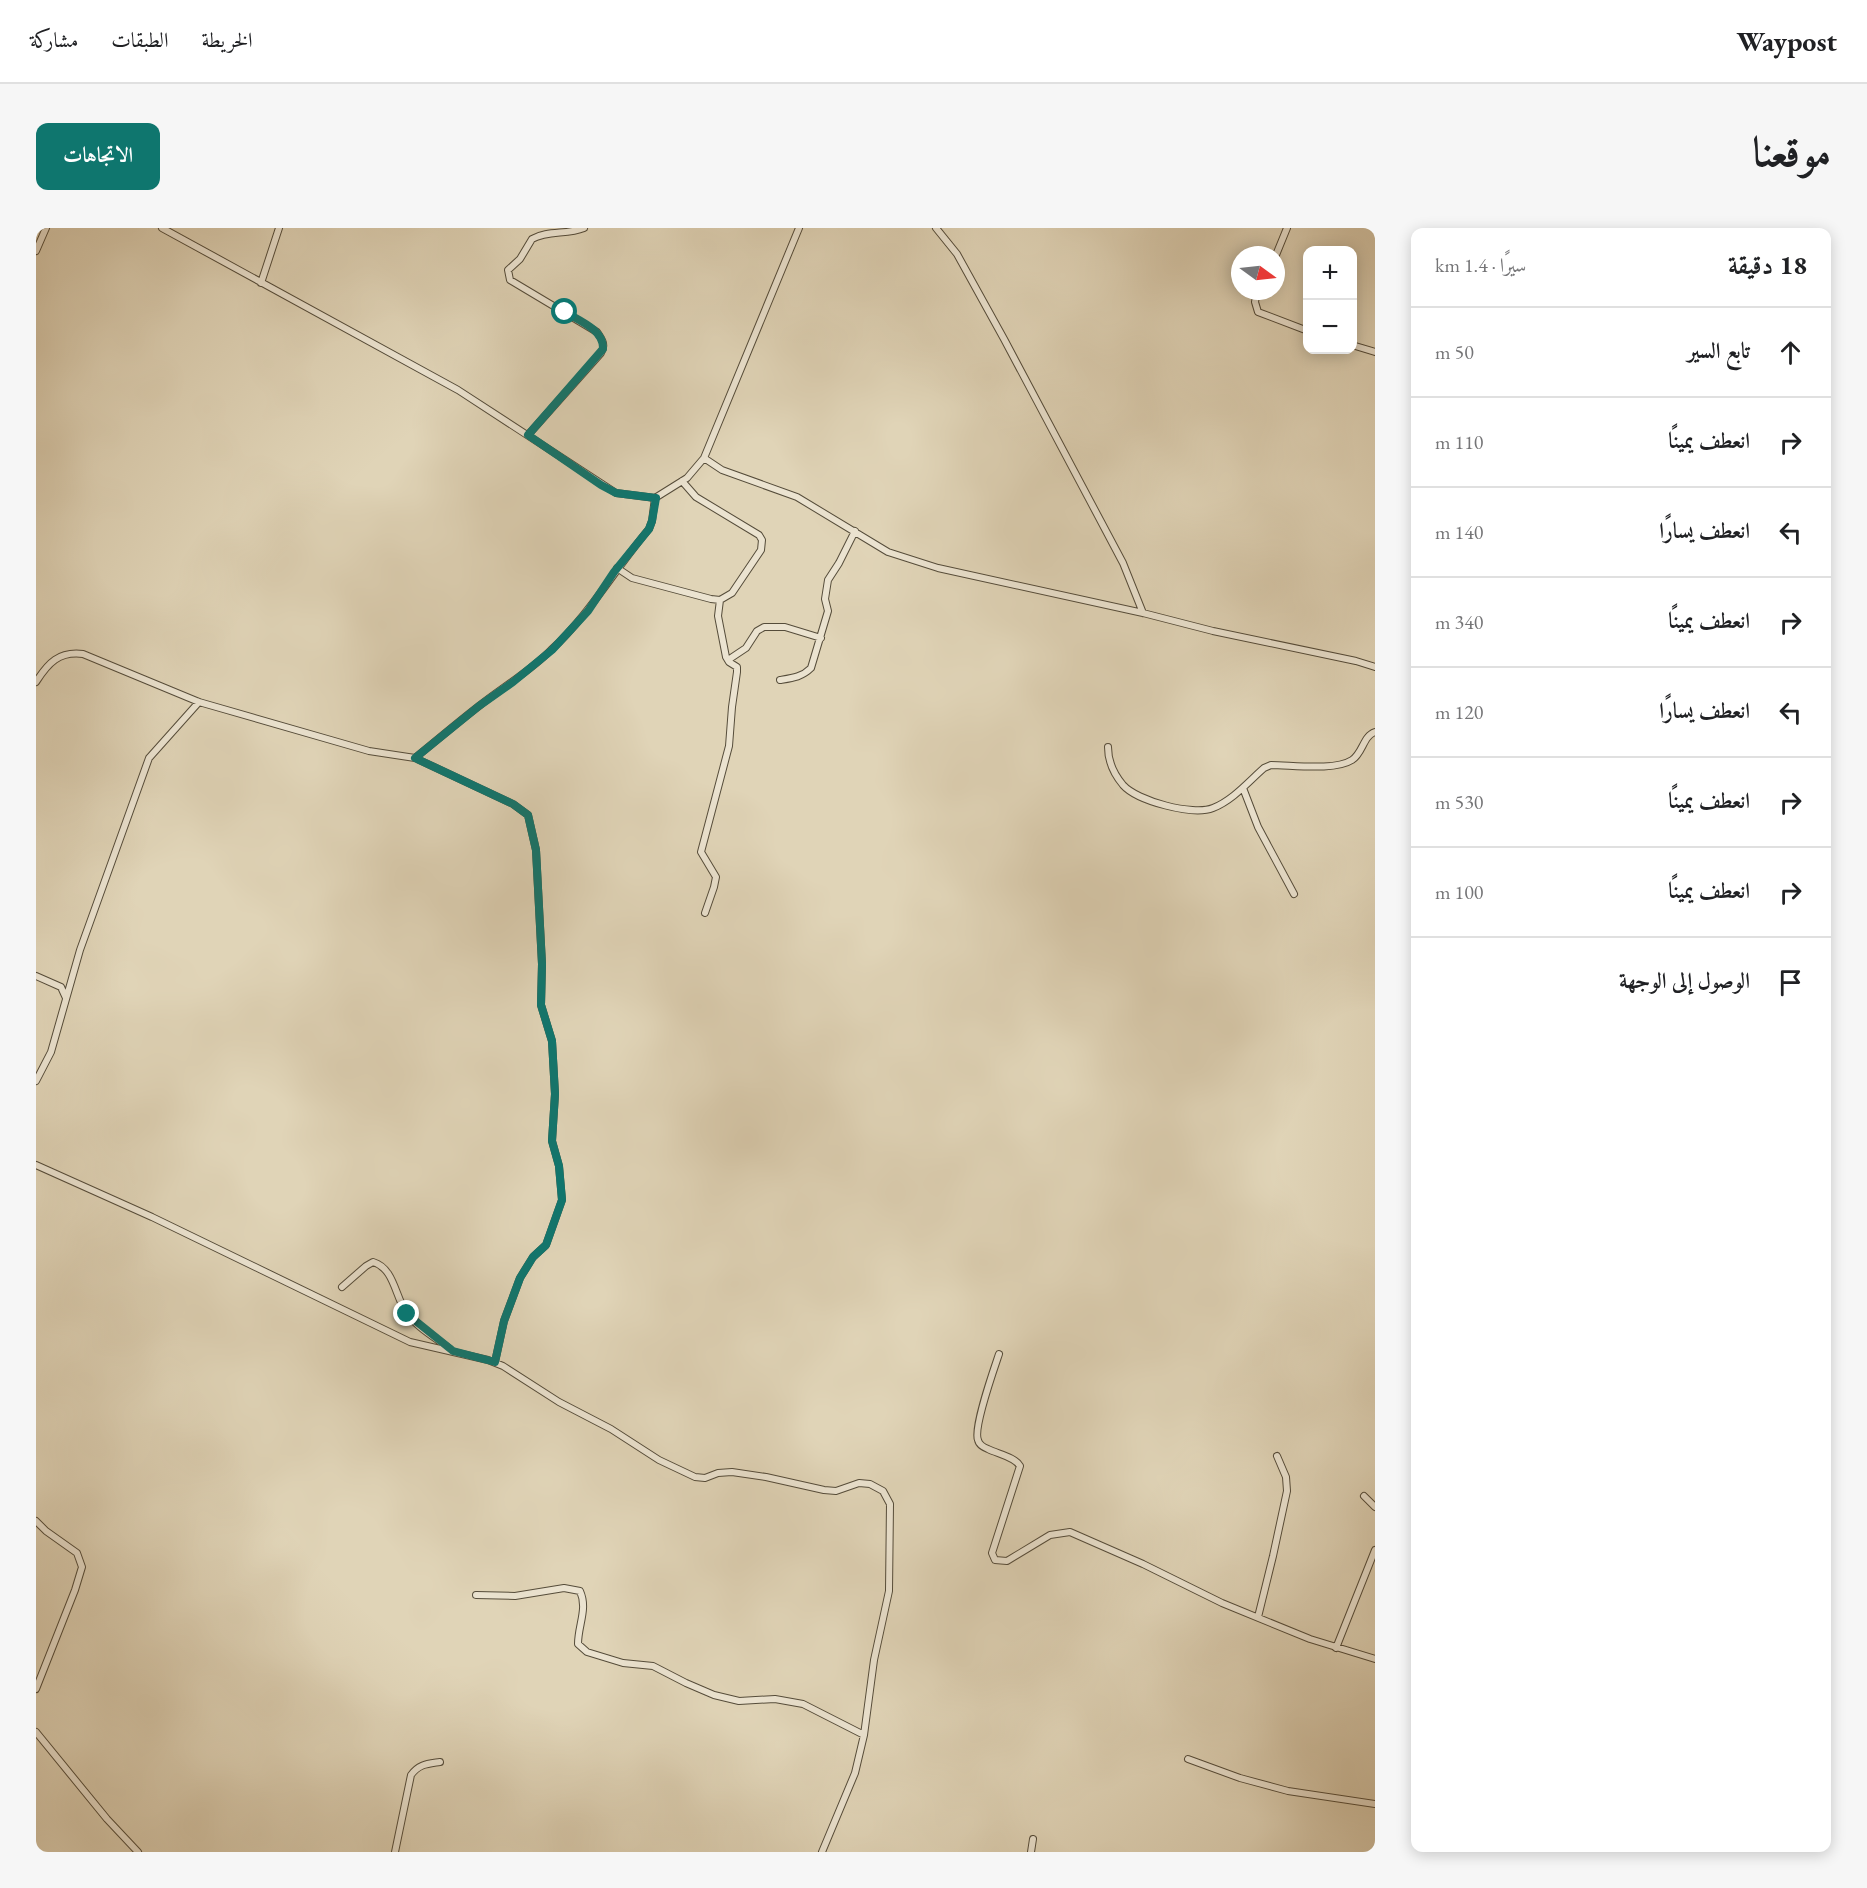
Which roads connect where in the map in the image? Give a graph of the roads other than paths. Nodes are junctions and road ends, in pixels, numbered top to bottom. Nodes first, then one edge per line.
1 (46, 228) edge
2 (162, 228) edge
3 (279, 228) edge
4 (584, 228) edge
5 (799, 228) edge
6 (936, 228) edge
7 (1287, 228) edge
8 (1280, 246) edge
9 (36, 251) edge
10 (261, 283) junction
11 (1255, 300) edge
12 (1303, 329) edge
13 (1357, 346) edge
14 (1375, 352) edge
15 (528, 435) junction
16 (704, 458) junction
17 (682, 481) junction
18 (656, 498) junction
19 (855, 531) junction
20 (617, 568) junction
21 (720, 600) junction
22 (1143, 613) junction
23 (820, 638) junction
24 (728, 660) junction
25 (1375, 667) edge
26 (780, 680) dead end
27 (36, 682) edge
28 (199, 702) junction
29 (1375, 732) edge
30 (1108, 747) dead end
31 (415, 758) junction
32 (1243, 788) junction
33 (1294, 894) dead end
34 (705, 913) dead end
35 (36, 976) edge
36 (66, 999) junction
37 (36, 1081) edge
38 (36, 1165) edge
39 (342, 1287) dead end
40 (453, 1351) junction
41 (999, 1354) dead end
42 (495, 1362) junction
43 (1278, 1456) dead end
44 (1364, 1496) dead end
45 (1375, 1507) edge
46 (36, 1521) edge
47 (1375, 1550) edge
48 (476, 1595) dead end
49 (1258, 1617) junction
50 (1336, 1648) junction
51 (1375, 1659) edge
52 (36, 1689) edge
53 (36, 1732) edge
54 (864, 1735) junction
55 (1188, 1759) dead end
56 (440, 1762) dead end
57 (1375, 1804) edge
58 (1033, 1839) dead end
59 (138, 1852) edge
60 (395, 1852) edge
61 (822, 1852) edge
62 (1031, 1852) edge

1 - 9 street
2 - 10 street
3 - 10 street
4 - 15 street
5 - 16 street
6 - 22 street
7 - 8 street
10 - 15 street
11 - 12 street
13 - 14 street
15 - 18 street
16 - 17 street
16 - 19 street
17 - 18 street
17 - 21 street
18 - 20 street
19 - 22 street
19 - 23 street
20 - 21 street
20 - 31 street
21 - 24 street
22 - 25 street
23 - 24 street
23 - 26 street
24 - 34 street
27 - 28 street
28 - 31 street
28 - 36 street
29 - 32 street
30 - 32 street
31 - 42 street
32 - 33 street
35 - 36 street
36 - 37 street
38 - 40 street
39 - 40 street
40 - 42 street
41 - 49 street
42 - 54 street
43 - 49 street
44 - 45 street
46 - 52 street
47 - 50 street
48 - 54 street
49 - 50 street
50 - 51 street
53 - 59 street
54 - 61 street
55 - 57 street
56 - 60 street
58 - 62 street

